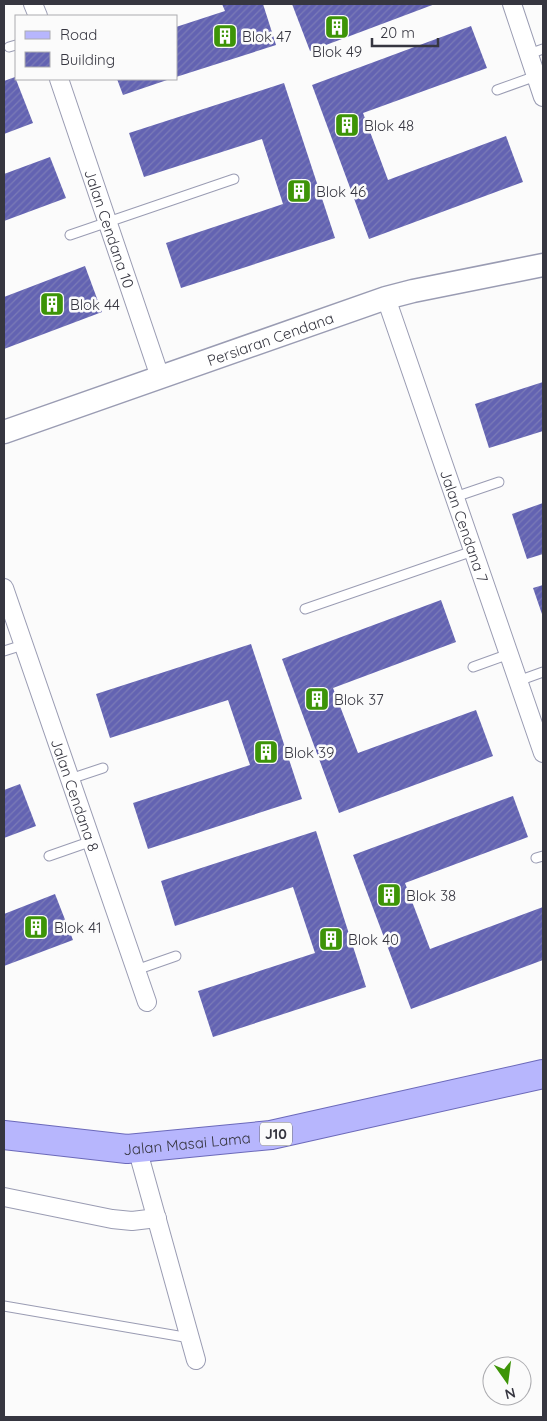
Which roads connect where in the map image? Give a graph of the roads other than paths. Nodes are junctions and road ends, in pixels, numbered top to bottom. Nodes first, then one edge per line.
1 (512, 4) edge
2 (536, 51) edge
3 (536, 76) junction
4 (59, 80) edge
5 (497, 90) dead end
6 (543, 97) edge
7 (234, 179) dead end
8 (108, 222) junction
9 (70, 235) dead end
10 (543, 265) edge
11 (386, 298) junction
12 (160, 378) junction
13 (4, 432) edge
14 (499, 482) dead end
15 (455, 497) junction
16 (473, 551) junction
17 (4, 588) edge
18 (305, 609) dead end
19 (24, 645) junction
20 (4, 651) edge
21 (509, 654) junction
22 (473, 667) dead end
23 (543, 672) edge
24 (518, 681) junction
25 (543, 752) edge
26 (103, 768) dead end
27 (70, 779) junction
28 (92, 841) junction
29 (49, 856) dead end
30 (176, 956) dead end
31 (136, 970) junction
32 (147, 1002) dead end
33 (543, 1074) edge
34 (4, 1135) edge
35 (138, 1148) junction
36 (4, 1197) edge
37 (157, 1218) junction
38 (4, 1306) edge
39 (190, 1338) junction
40 (196, 1360) dead end

1 - 2 street
2 - 3 street
3 - 5 lane
3 - 6 street
4 - 8 street, Jalan Cendana 10
7 - 8 lane
8 - 9 lane
8 - 12 street, Jalan Cendana 10
10 - 11 street, Persiaran Cendana
11 - 12 street, Persiaran Cendana
11 - 15 street, Jalan Cendana 7
12 - 13 street, Persiaran Cendana
14 - 15 lane
15 - 16 street, Jalan Cendana 7
16 - 18 lane
16 - 21 street, Jalan Cendana 7
17 - 19 street, Jalan Cendana 8
19 - 20 lane
19 - 27 street, Jalan Cendana 8
21 - 22 lane
21 - 24 street, Jalan Cendana 7
23 - 24 lane
24 - 25 street, Jalan Cendana 7
26 - 27 lane
27 - 28 street, Jalan Cendana 8
28 - 29 lane
28 - 31 street, Jalan Cendana 8
30 - 31 lane
31 - 32 street, Jalan Cendana 8
33 - 35 main road, Jalan Masai Lama / J10
34 - 35 main road, Jalan Masai Lama / J10
35 - 37 street
36 - 37 street
37 - 39 street
38 - 39 lane
39 - 40 street

